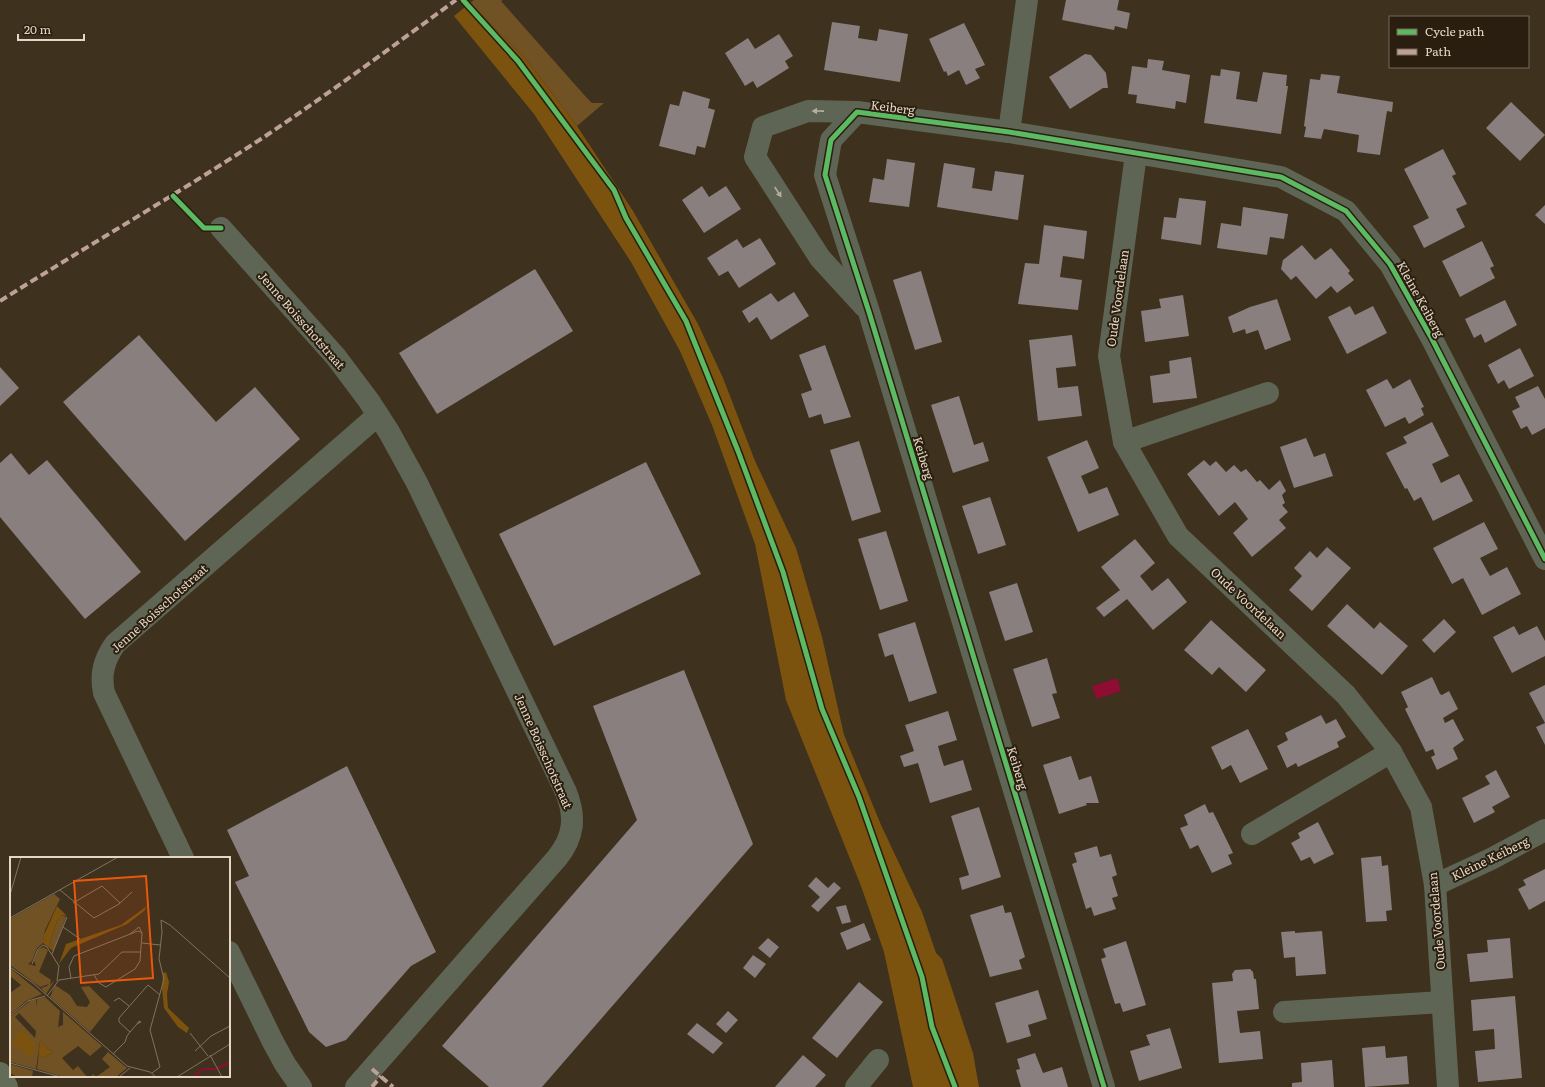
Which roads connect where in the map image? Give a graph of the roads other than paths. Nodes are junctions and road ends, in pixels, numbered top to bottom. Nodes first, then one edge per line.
1 (1027, 0) edge
2 (857, 112) junction
3 (1009, 132) junction
4 (1136, 154) junction
5 (221, 228) dead end
6 (869, 312) junction
7 (1268, 392) dead end
8 (378, 415) junction
9 (1124, 442) junction
10 (1545, 559) edge
11 (1391, 752) junction
12 (1545, 830) edge
13 (1252, 834) dead end
14 (183, 857) edge
15 (1435, 885) junction
16 (230, 954) edge
17 (1442, 1002) junction
18 (1284, 1012) dead end
19 (878, 1060) dead end
20 (0, 1073) edge
21 (7, 1087) edge
22 (301, 1087) edge
23 (356, 1087) edge
24 (856, 1087) edge
25 (1104, 1087) edge
26 (1448, 1087) edge

1 - 3 street
2 - 3 street, Keiberg
2 - 6 street, Keiberg
2 -> 6 street, Keiberg
3 - 4 street, Keiberg
4 - 9 street, Oude Voordelaan
4 - 10 street, Kleine Keiberg
5 - 8 street, Jenne Boisschotstraat
6 - 25 street, Keiberg
7 - 9 street
8 - 14 street, Jenne Boisschotstraat
8 - 23 street, Jenne Boisschotstraat
9 - 11 street, Oude Voordelaan
11 - 13 street
11 - 15 street, Oude Voordelaan
12 - 15 street, Kleine Keiberg
15 - 17 street, Oude Voordelaan
16 - 22 street
17 - 18 street
17 - 26 street, Oude Voordelaan
19 - 24 street
20 - 21 main road

